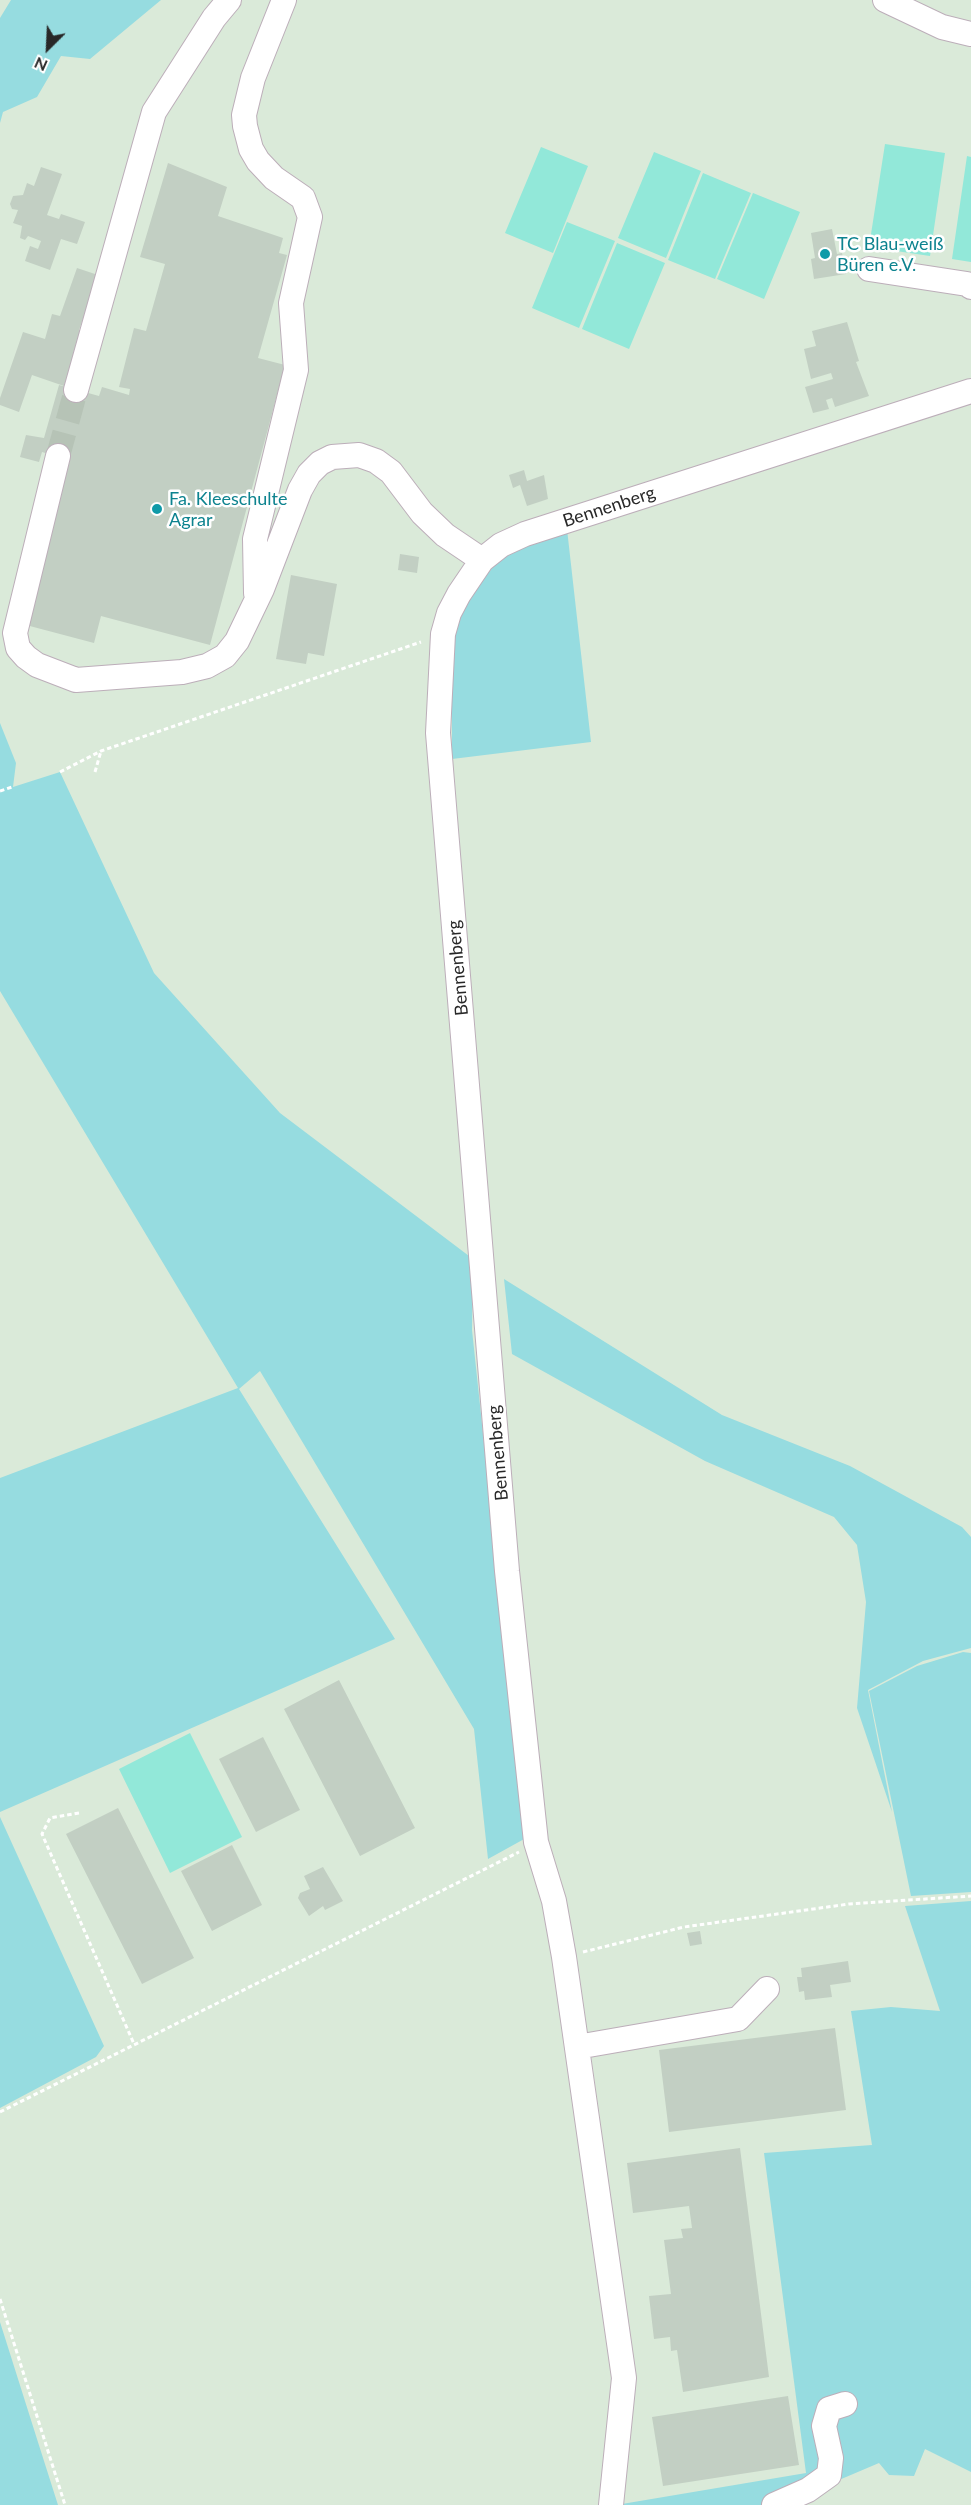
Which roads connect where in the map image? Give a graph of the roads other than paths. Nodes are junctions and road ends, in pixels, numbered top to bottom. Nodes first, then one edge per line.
1 (230, 0) edge
2 (284, 0) edge
3 (885, 0) edge
4 (971, 34) edge
5 (869, 269) dead end
6 (971, 287) edge
7 (76, 390) tunnel mouth
8 (971, 391) edge
9 (58, 456) tunnel mouth
10 (482, 560) junction
11 (257, 598) junction
12 (767, 1989) dead end
13 (577, 2047) junction
14 (845, 2404) dead end
15 (611, 2505) edge
16 (774, 2505) edge

1 - 7 street
2 - 11 street
3 - 4 street
5 - 6 street
8 - 10 street, Bennenberg
9 - 11 street
10 - 11 street
10 - 13 street, Bennenberg
12 - 13 street
13 - 15 street, Bennenberg
14 - 16 street

